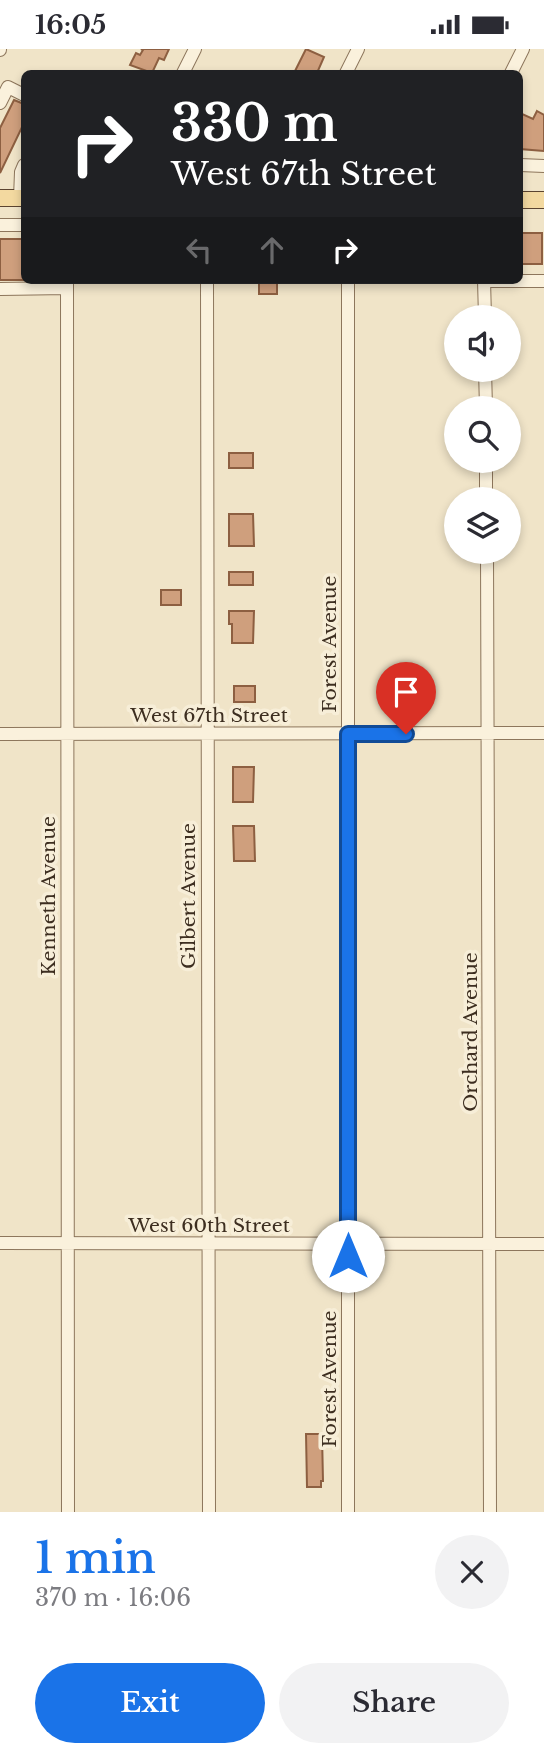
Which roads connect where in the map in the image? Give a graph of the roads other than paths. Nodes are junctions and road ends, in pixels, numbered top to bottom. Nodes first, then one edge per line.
1 (195, 49) edge
2 (358, 49) edge
3 (523, 49) edge
4 (184, 70) edge
5 (348, 70) edge
6 (512, 70) edge
7 (21, 93) edge
8 (0, 103) edge
9 (523, 165) edge
10 (544, 166) edge
11 (0, 198) edge
12 (21, 198) edge
13 (523, 200) edge
14 (544, 200) edge
15 (0, 225) edge
16 (21, 225) edge
17 (523, 281) edge
18 (544, 281) edge
19 (42, 284) edge
20 (67, 284) edge
21 (207, 284) edge
22 (348, 284) edge
23 (484, 284) edge
24 (0, 289) edge
25 (485, 305) edge
26 (487, 564) edge
27 (207, 733) junction
28 (488, 733) junction
29 (544, 733) edge
30 (0, 734) edge
31 (67, 734) junction
32 (348, 734) junction
33 (0, 1244) edge
34 (67, 1244) junction
35 (209, 1244) junction
36 (348, 1244) junction
37 (489, 1244) junction
38 (544, 1244) edge
39 (68, 1512) edge
40 (209, 1512) edge
41 (348, 1512) edge
42 (490, 1512) edge

1 - 4 street
2 - 5 street
3 - 6 street
7 - 8 street
9 - 10 street
11 - 12 main road
13 - 14 main road
15 - 16 street
17 - 18 street
19 - 20 street
19 - 24 street
20 - 31 street, Kenneth Avenue
21 - 27 street, Gilbert Avenue
22 - 32 street, Forest Avenue
23 - 25 street
26 - 28 street, Orchard Avenue
27 - 31 street, West 67th Street
27 - 32 street, West 67th Street
27 - 35 street, Gilbert Avenue
28 - 29 street, West 67th Street
28 - 32 street, West 67th Street
28 - 37 street, Orchard Avenue
30 - 31 street, West 67th Street
31 - 34 street, Kenneth Avenue
32 - 36 street, Forest Avenue
33 - 34 street, West 60th Street
34 - 35 street, West 60th Street
34 - 39 street, Kenneth Avenue
35 - 36 street, West 60th Street
35 - 40 street, Gilbert Avenue
36 - 37 street, West 60th Street
36 - 41 street, Forest Avenue
37 - 38 street, West 60th Street
37 - 42 street, Orchard Avenue

